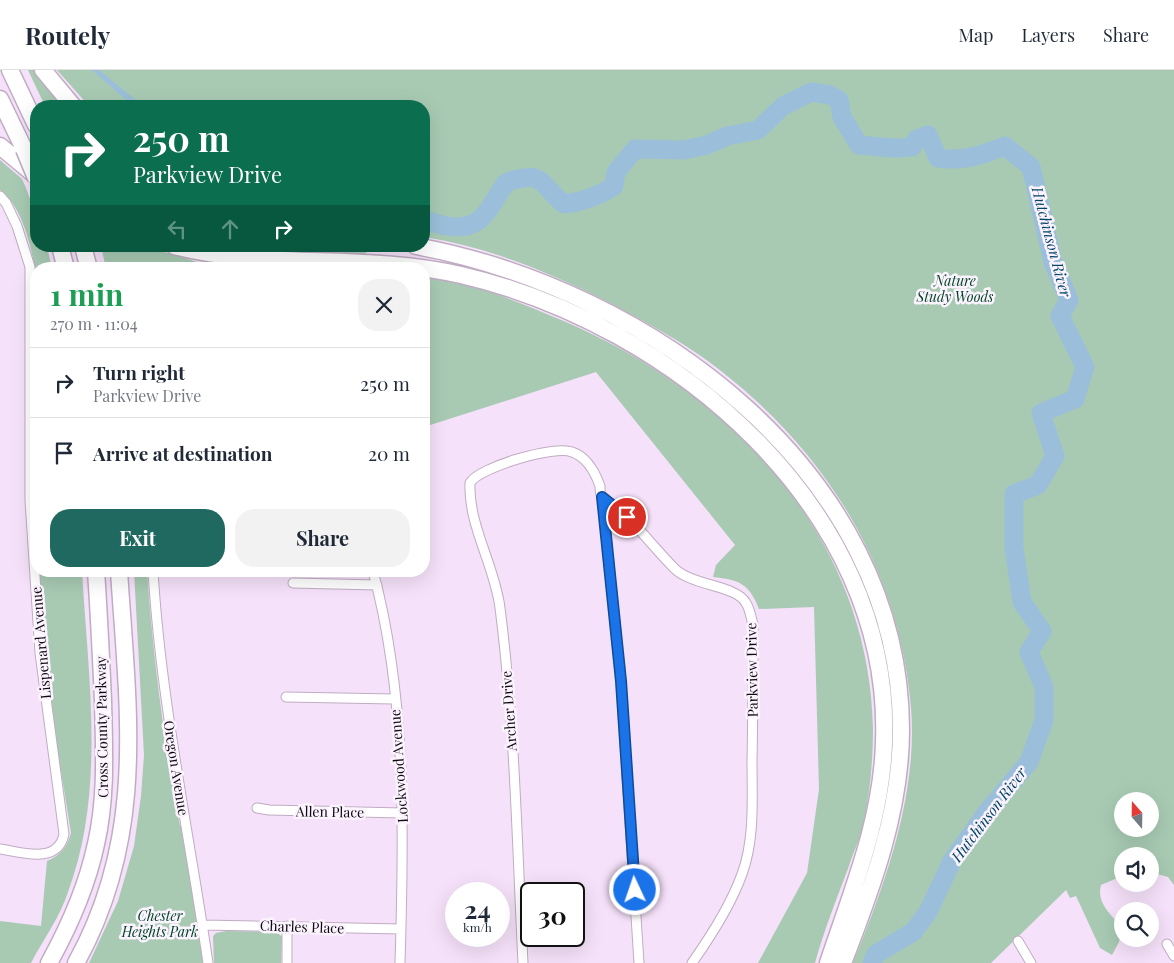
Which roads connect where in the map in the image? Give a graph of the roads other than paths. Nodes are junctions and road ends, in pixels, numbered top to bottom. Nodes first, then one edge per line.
1 (10, 70) edge
2 (43, 70) edge
3 (0, 99) edge
4 (68, 100) edge
5 (30, 112) edge
6 (0, 146) edge
7 (30, 163) edge
8 (30, 172) edge
9 (0, 196) edge
10 (430, 249) edge
11 (204, 252) edge
12 (293, 262) edge
13 (30, 267) edge
14 (30, 267) edge
15 (430, 270) edge
16 (602, 497) junction
17 (30, 500) edge
18 (35, 577) edge
19 (96, 577) edge
20 (119, 577) edge
21 (154, 577) edge
22 (375, 577) edge
23 (293, 583) dead end
24 (377, 585) junction
25 (286, 697) dead end
26 (394, 699) junction
27 (257, 808) dead end
28 (403, 813) junction
29 (0, 849) edge
30 (203, 925) junction
31 (287, 926) junction
32 (401, 930) junction
33 (1018, 941) dead end
34 (1167, 944) dead end
35 (1174, 956) edge
36 (49, 963) edge
37 (76, 963) edge
38 (208, 963) edge
39 (287, 963) edge
40 (400, 963) edge
41 (523, 963) edge
42 (639, 963) edge
43 (692, 963) edge
44 (828, 963) edge
45 (844, 963) edge
46 (1031, 963) edge

1 - 5 highway
2 - 4 highway
3 - 7 highway, bridge
6 - 8 highway
9 - 13 street, Lispenard Avenue
10 - 45 highway
11 - 12 highway
14 - 17 street, Lispenard Avenue
15 - 44 highway
16 - 41 street, Archer Drive
16 - 42 street
16 - 43 street, Parkview Drive
18 - 29 street, Lispenard Avenue
19 - 36 highway, Cross County Parkway
20 - 37 highway, Cross County Parkway
21 - 30 street, Oregon Avenue
22 - 24 street, Lockwood Avenue
23 - 24 street
24 - 26 street, Lockwood Avenue
25 - 26 street
26 - 28 street, Lockwood Avenue
27 - 28 street, Allen Place
28 - 32 street, Lockwood Avenue
30 - 31 street, Charles Place
30 - 38 street, Oregon Avenue
31 - 32 street, Charles Place
31 - 39 street
32 - 40 street, Lockwood Avenue
33 - 46 street
34 - 35 street

